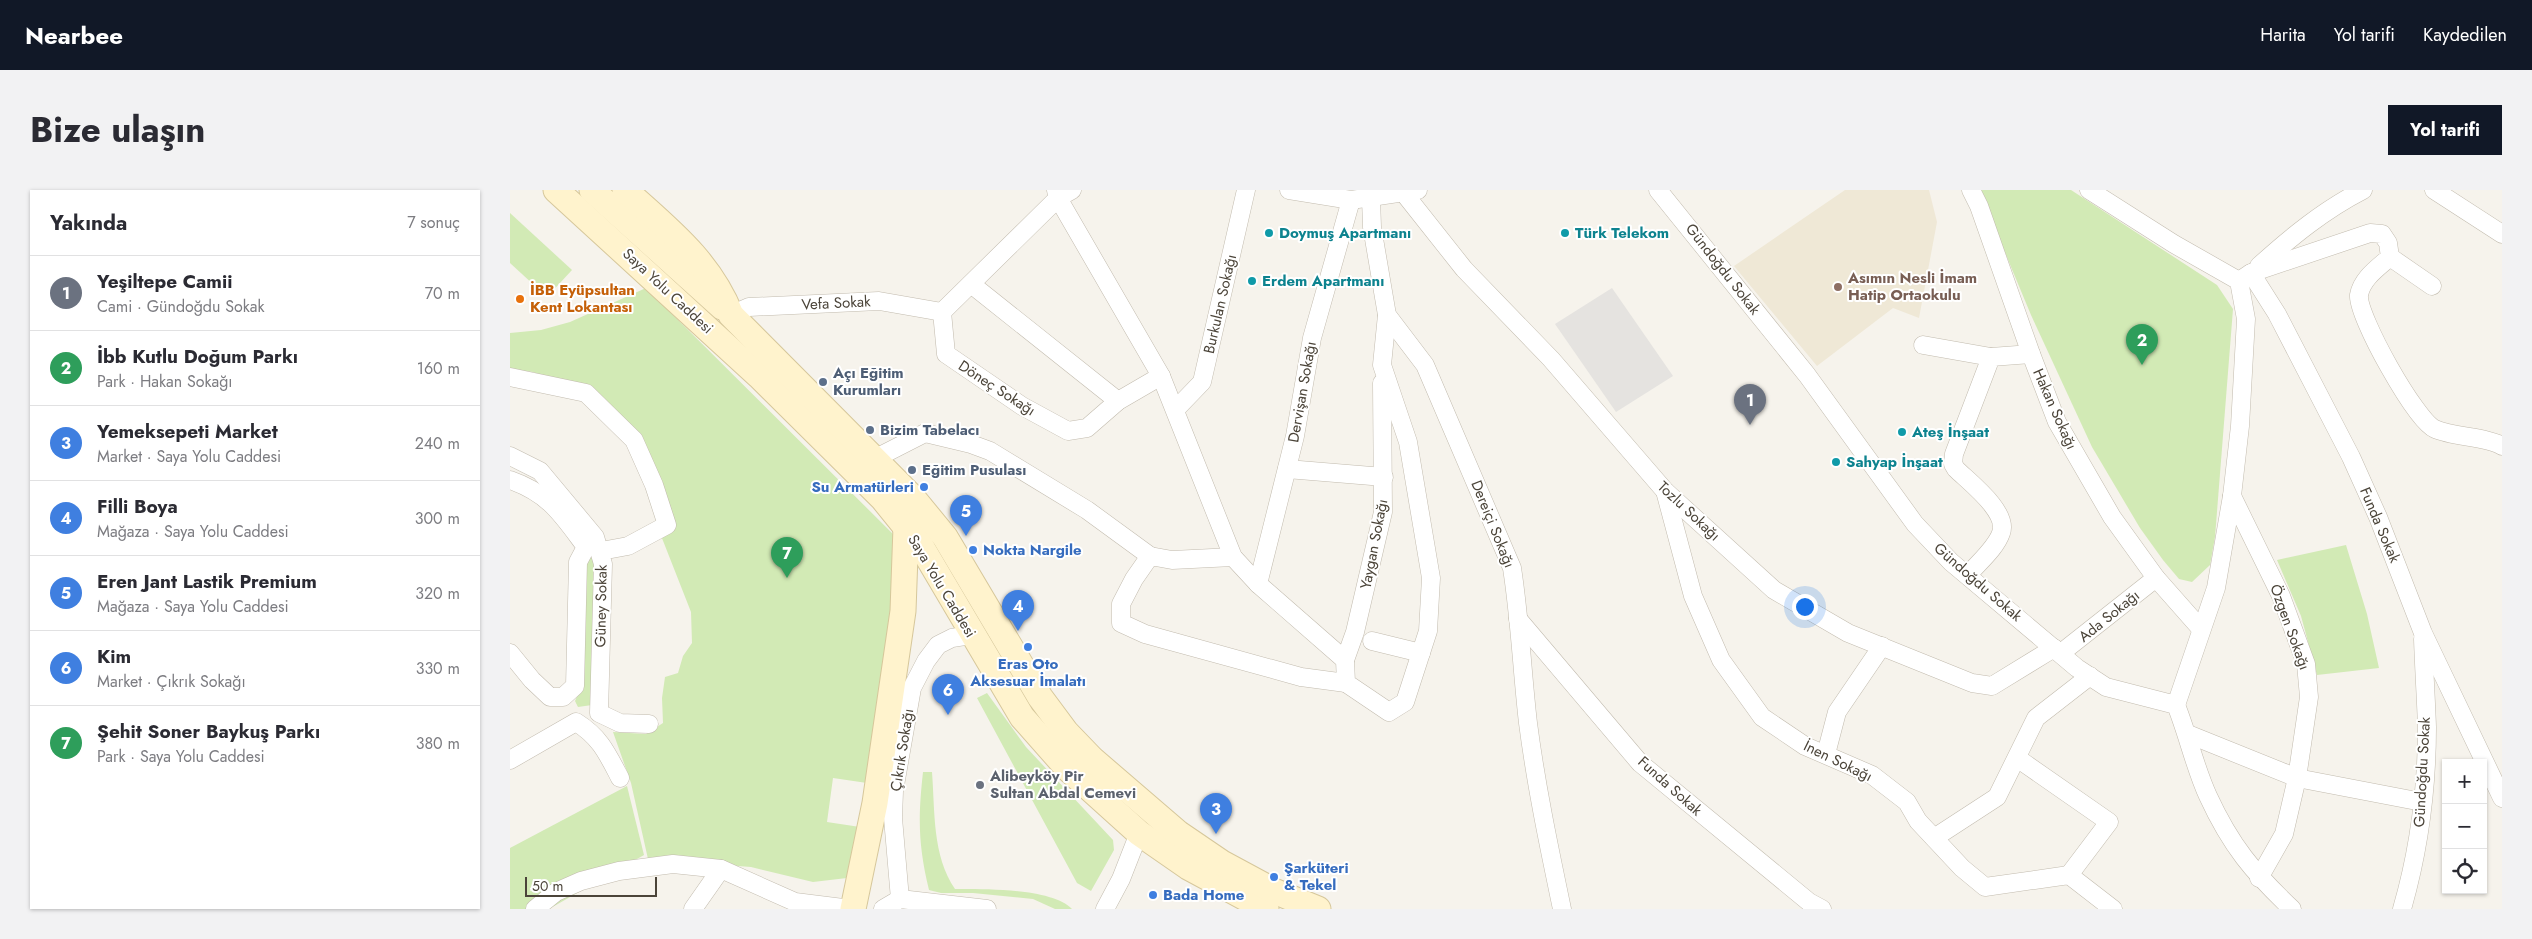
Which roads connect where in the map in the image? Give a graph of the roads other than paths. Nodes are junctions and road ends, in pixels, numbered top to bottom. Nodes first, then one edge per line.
1 (556, 190) edge
2 (592, 190) edge
3 (625, 190) edge
4 (1246, 190) edge
5 (1289, 190) edge
6 (1658, 190) edge
7 (1971, 190) edge
8 (2089, 190) edge
9 (2363, 190) edge
10 (2434, 190) edge
11 (1411, 191) edge
12 (1062, 193) edge
13 (1370, 194) edge
14 (2341, 194) edge
15 (1351, 200) junction
16 (2502, 234) edge
17 (2390, 257) junction
18 (2245, 277) junction
19 (971, 284) junction
20 (2432, 286) dead end
21 (942, 312) junction
22 (731, 315) junction
23 (1387, 315) junction
24 (1923, 345) dead end
25 (2031, 354) junction
26 (1991, 357) junction
27 (1382, 365) junction
28 (1161, 376) junction
29 (510, 377) edge
30 (1118, 401) junction
31 (1176, 409) junction
32 (2502, 446) edge
33 (510, 456) edge
34 (876, 458) junction
35 (1287, 469) junction
36 (1384, 477) junction
37 (510, 480) edge
38 (1665, 490) junction
39 (2232, 496) junction
40 (906, 527) junction
41 (600, 551) junction
42 (1150, 556) junction
43 (1233, 557) junction
44 (936, 573) junction
45 (1968, 575) junction
46 (2156, 578) junction
47 (1258, 584) junction
48 (976, 589) junction
49 (903, 611) junction
50 (1518, 619) junction
51 (2200, 628) junction
52 (2422, 633) junction
53 (971, 635) junction
54 (1372, 641) dead end
55 (1882, 646) junction
56 (2058, 651) junction
57 (510, 653) edge
58 (1421, 653) junction
59 (1345, 660) junction
60 (2090, 676) junction
61 (1346, 683) junction
62 (2176, 706) junction
63 (649, 724) dead end
64 (2188, 734) junction
65 (1826, 754) junction
66 (2017, 758) junction
67 (510, 760) edge
68 (620, 778) dead end
69 (2297, 778) junction
70 (2502, 798) edge
71 (2422, 802) junction
72 (1149, 809) junction
73 (1139, 833) junction
74 (1934, 838) junction
75 (720, 869) junction
76 (2069, 875) junction
77 (2259, 878) junction
78 (900, 899) junction
79 (535, 909) edge
80 (693, 909) edge
81 (852, 909) edge
82 (883, 909) edge
83 (987, 909) edge
84 (1105, 909) edge
85 (1266, 909) edge
86 (1318, 909) edge
87 (1562, 909) edge
88 (1822, 909) edge
89 (2113, 909) edge
90 (2292, 909) edge
91 (2402, 909) edge

1 - 40 main road, Saya Yolu Caddesi
2 - 22 main road
3 - 22 main road, Saya Yolu Caddesi
4 - 31 street, Burkulan Sokağı
5 - 15 street
6 - 45 street, Gündoğdu Sokak
7 - 25 street, Hakan Sokağı
8 - 18 street
9 - 14 street
10 - 16 street
11 - 13 street
11 - 38 street, Tozlu Sokağı
12 - 19 street
12 - 28 street
13 - 15 street
13 - 23 street, Dereiçi Sokağı
14 - 18 street
15 - 35 street, Dervişan Sokağı
17 - 18 street
17 - 20 street
17 - 32 street
18 - 39 street
18 - 52 street, Funda Sokak
19 - 21 street
19 - 30 street
21 - 22 street, Vefa Sokak
21 - 30 street, Döneç Sokağı
22 - 34 main road, Saya Yolu Caddesi
23 - 27 street, Yaygan Sokağı
23 - 50 street, Dereiçi Sokağı
24 - 26 street
25 - 26 street
25 - 46 street, Hakan Sokağı
26 - 45 street
27 - 36 street, Yaygan Sokağı
27 - 58 street
28 - 30 street, Döneç Sokağı
28 - 31 street
29 - 41 street
31 - 43 street
33 - 41 street, Güney Sokak
34 - 42 street
34 - 48 main road, Saya Yolu Caddesi
35 - 36 street
35 - 47 street, Dervişan Sokağı
36 - 59 street, Yaygan Sokağı
37 - 57 street
38 - 55 street, Tozlu Sokağı
38 - 65 street, İnen Sokağı
39 - 51 street
39 - 69 street, Özgen Sokağı
40 - 44 main road, Saya Yolu Caddesi
40 - 49 main road
41 - 63 street, Güney Sokak
42 - 43 street
42 - 61 street
43 - 47 street
44 - 48 main road
44 - 49 main road
44 - 53 main road, Saya Yolu Caddesi
45 - 56 street, Gündoğdu Sokak
46 - 51 street, Hakan Sokağı
46 - 56 street, Ada Sokağı
47 - 59 street
48 - 72 main road, Saya Yolu Caddesi
49 - 81 main road
50 - 87 street, Dereiçi Sokağı
50 - 88 street, Funda Sokak
51 - 62 street
52 - 70 street, Funda Sokak
52 - 71 street, Gündoğdu Sokak
53 - 73 main road, Saya Yolu Caddesi
53 - 78 street, Çıkrık Sokağı
54 - 58 street
55 - 56 street, Tozlu Sokağı
55 - 65 street
56 - 60 street, Gündoğdu Sokak
58 - 61 street
59 - 61 street
60 - 62 street, Gündoğdu Sokak
60 - 66 street
62 - 64 street
64 - 69 street
64 - 77 street
65 - 74 street, İnen Sokağı
66 - 74 street
66 - 76 street
67 - 68 street
69 - 71 street
69 - 77 street, Özgen Sokağı
71 - 91 street, Gündoğdu Sokak
72 - 73 main road
72 - 86 main road, Saya Yolu Caddesi
73 - 84 street
73 - 85 main road, Saya Yolu Caddesi
74 - 76 street, İnen Sokağı
75 - 79 street
75 - 80 street
75 - 81 street
76 - 89 street
77 - 90 street
78 - 82 street
78 - 83 street

